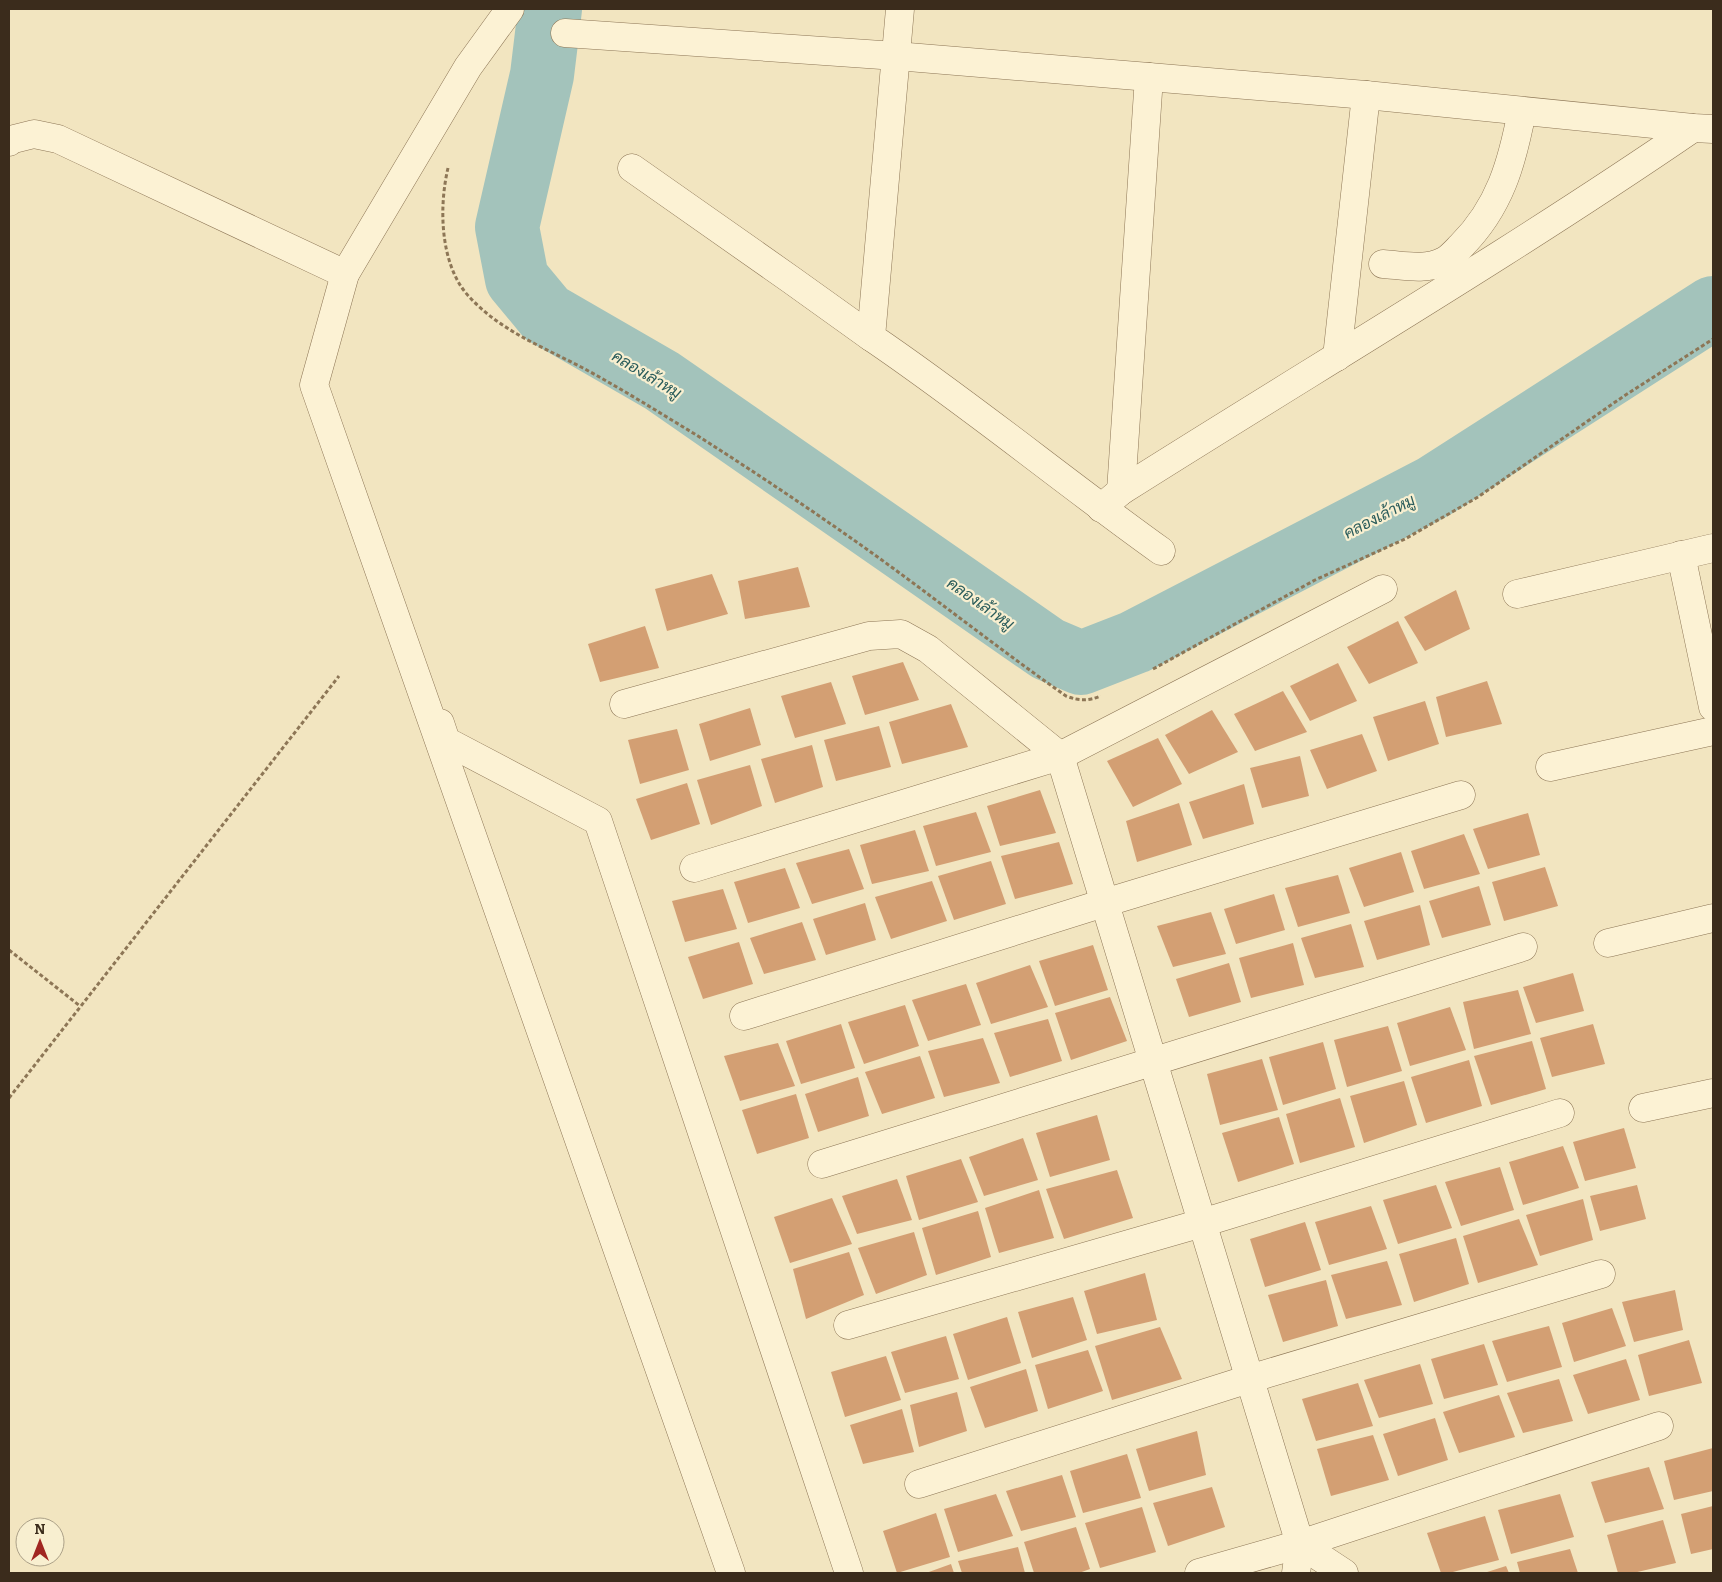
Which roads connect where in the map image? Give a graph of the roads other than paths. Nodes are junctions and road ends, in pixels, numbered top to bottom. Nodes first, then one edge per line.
1 (900, 9) edge
2 (508, 12) edge
3 (565, 33) dead end
4 (896, 56) junction
5 (1149, 77) junction
6 (1366, 95) junction
7 (1522, 111) junction
8 (1703, 129) edge
9 (9, 140) edge
10 (632, 168) dead end
11 (1383, 264) dead end
12 (345, 274) junction
13 (871, 337) junction
14 (1337, 357) junction
15 (1111, 499) junction
16 (1713, 548) edge
17 (1161, 551) dead end
18 (1681, 556) junction
19 (1383, 589) dead end
20 (1517, 594) dead end
21 (624, 704) dead end
22 (1713, 707) edge
23 (1713, 731) edge
24 (1060, 756) junction
25 (1550, 767) dead end
26 (1460, 795) dead end
27 (694, 868) dead end
28 (1104, 903) junction
29 (1713, 918) edge
30 (1608, 943) dead end
31 (1524, 947) dead end
32 (744, 1016) dead end
33 (1152, 1061) junction
34 (1713, 1093) edge
35 (1643, 1108) dead end
36 (1560, 1112) dead end
37 (822, 1164) dead end
38 (1202, 1224) junction
39 (1601, 1274) dead end
40 (848, 1325) dead end
41 (1249, 1379) junction
42 (1659, 1426) dead end
43 (918, 1484) dead end
44 (1300, 1544) junction
45 (731, 1573) edge
46 (849, 1573) edge
47 (1199, 1573) edge
48 (1296, 1573) edge
49 (1344, 1573) edge

1 - 4 street
2 - 12 street
3 - 4 street
4 - 5 street
4 - 13 street
5 - 6 street
5 - 15 street
6 - 7 street
6 - 14 street
7 - 8 street
7 - 11 street
8 - 14 street
9 - 12 street
10 - 13 street
12 - 45 street
12 - 46 street
13 - 15 street
14 - 15 street
15 - 17 street
16 - 18 street
18 - 20 street
18 - 22 street
19 - 24 street
21 - 24 street
23 - 25 street
24 - 27 street
24 - 28 street
26 - 28 street
28 - 32 street
28 - 33 street
29 - 30 street
31 - 33 street
33 - 37 street
33 - 38 street
34 - 35 street
36 - 38 street
38 - 40 street
38 - 41 street
39 - 41 street
41 - 43 street
41 - 44 street
42 - 44 street
44 - 47 street
44 - 48 street
44 - 49 street

